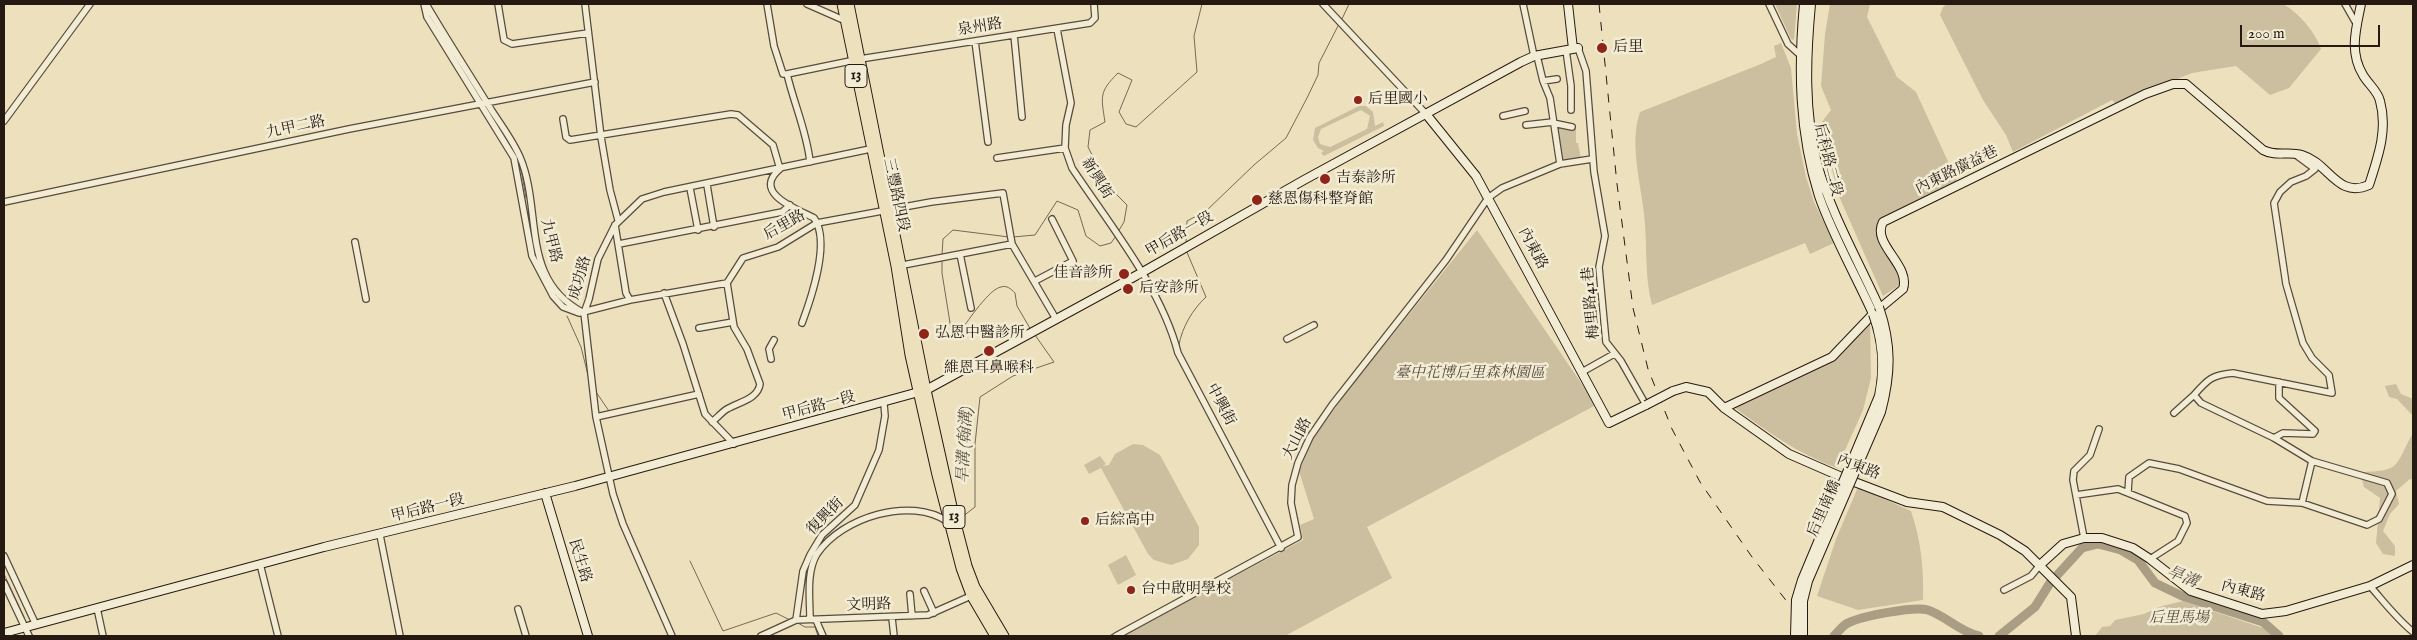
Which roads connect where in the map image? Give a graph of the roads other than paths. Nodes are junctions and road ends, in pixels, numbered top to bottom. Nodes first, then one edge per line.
1 (90, 4) edge
2 (425, 4) edge
3 (498, 4) edge
4 (585, 4) edge
5 (767, 4) edge
6 (807, 4) edge
7 (842, 4) edge
8 (849, 4) edge
9 (1094, 4) edge
10 (1323, 4) edge
11 (1523, 4) edge
12 (1568, 4) edge
13 (1769, 4) edge
14 (1804, 4) edge
15 (1811, 4) edge
16 (2344, 4) edge
17 (2360, 4) edge
18 (849, 22) junction
19 (2357, 25) junction
20 (1056, 29) junction
21 (588, 33) junction
22 (1014, 35) junction
23 (975, 41) junction
24 (1572, 49) junction
25 (1799, 54) junction
26 (1536, 56) junction
27 (857, 60) junction
28 (787, 74) junction
29 (1557, 79) dead end
30 (1543, 81) junction
31 (595, 82) junction
32 (485, 104) junction
33 (1525, 110) dead end
34 (1571, 110) dead end
35 (1426, 114) junction
36 (1503, 116) dead end
37 (1022, 117) dead end
38 (563, 119) dead end
39 (4, 121) edge
40 (1553, 122) junction
41 (1526, 125) dead end
42 (1572, 127) dead end
43 (601, 136) junction
44 (988, 142) dead end
45 (875, 148) junction
46 (1065, 148) junction
47 (2295, 154) junction
48 (997, 158) dead end
49 (1592, 159) junction
50 (810, 162) junction
51 (1560, 164) junction
52 (780, 169) junction
53 (706, 185) junction
54 (690, 188) junction
55 (1488, 198) junction
56 (4, 202) edge
57 (790, 205) junction
58 (888, 210) junction
59 (1052, 219) dead end
60 (818, 222) junction
61 (617, 223) junction
62 (714, 227) junction
63 (698, 230) junction
64 (356, 242) dead end
65 (619, 244) junction
66 (1012, 244) junction
67 (960, 254) junction
68 (899, 266) junction
69 (1142, 273) junction
70 (1035, 281) junction
71 (727, 283) junction
72 (664, 293) junction
73 (366, 299) dead end
74 (630, 300) junction
75 (972, 308) dead end
76 (1879, 308) junction
77 (584, 312) junction
78 (1873, 314) junction
79 (1056, 319) junction
80 (733, 322) junction
81 (802, 323) dead end
82 (1314, 326) dead end
83 (699, 328) dead end
84 (1287, 339) dead end
85 (774, 340) dead end
86 (1614, 354) junction
87 (771, 359) dead end
88 (1582, 372) junction
89 (2279, 382) junction
90 (922, 392) junction
91 (699, 394) junction
92 (2194, 395) junction
93 (884, 404) junction
94 (1646, 404) junction
95 (1724, 408) junction
96 (2174, 413) dead end
97 (596, 417) junction
98 (712, 422) junction
99 (2100, 429) dead end
100 (2274, 438) junction
101 (734, 444) junction
102 (2312, 461) junction
103 (609, 476) junction
104 (2128, 492) junction
105 (546, 493) junction
106 (2076, 495) junction
107 (2302, 503) junction
108 (952, 521) junction
109 (380, 535) junction
110 (2084, 538) junction
111 (1281, 548) junction
112 (4, 556) edge
113 (2150, 559) junction
114 (260, 564) junction
115 (2413, 565) edge
116 (2040, 566) junction
117 (4, 583) edge
118 (2370, 586) junction
119 (2004, 590) dead end
120 (924, 591) dead end
121 (910, 594) dead end
122 (974, 594) junction
123 (97, 608) junction
124 (518, 609) dead end
125 (934, 613) junction
126 (912, 616) junction
127 (892, 618) junction
128 (813, 619) junction
129 (796, 620) junction
130 (36, 625) junction
131 (24, 628) junction
132 (2413, 632) edge
133 (4, 633) edge
134 (28, 636) edge
135 (103, 636) edge
136 (278, 636) edge
137 (400, 636) edge
138 (526, 636) edge
139 (588, 636) edge
140 (672, 636) edge
141 (761, 636) edge
142 (822, 636) edge
143 (894, 636) edge
144 (995, 636) edge
145 (1004, 636) edge
146 (1116, 636) edge
147 (1795, 636) edge
148 (1803, 636) edge
149 (2076, 636) edge

1 - 39 street
2 - 32 street, 九甲路
3 - 21 street
4 - 21 street
5 - 28 street
6 - 18 street
7 - 18 main road, 三豐路四段 / 13
8 - 18 main road, 三豐路四段 / 13
9 - 20 street, 泉州路
10 - 35 street
11 - 26 street
12 - 24 street
13 - 25 street
14 - 25 street, 后科路二段
15 - 76 street, 后科路二段
16 - 19 street
17 - 19 street, 內東路廣益巷
18 - 27 main road, 三豐路四段 / 13
19 - 47 street, 內東路廣益巷
20 - 22 street, 泉州路
20 - 46 street, 新興街
21 - 31 street
22 - 23 street, 泉州路
22 - 37 street
23 - 27 street, 泉州路
23 - 44 street
24 - 26 street, 甲后路一段
24 - 34 street
24 - 49 street, 梅里路41巷
25 - 78 street, 后科路二段
26 - 30 street
26 - 35 street, 甲后路一段
27 - 28 street, 泉州路
27 - 45 main road, 三豐路四段 / 13
28 - 50 street
29 - 30 street
30 - 40 street
31 - 32 street, 九甲二路
31 - 43 street
32 - 56 street, 九甲二路
32 - 77 street, 九甲路
33 - 36 street
35 - 55 street, 內東路
35 - 69 street, 甲后路一段
38 - 43 street
40 - 41 street
40 - 42 street
40 - 51 street
43 - 52 street
43 - 61 street
45 - 50 street, 成功路
45 - 58 main road, 三豐路四段 / 13
46 - 48 street
46 - 69 street, 新興街
47 - 76 street, 內東路廣益巷
47 - 89 street
49 - 51 street
49 - 86 street, 梅里路41巷
50 - 52 street, 成功路
51 - 55 street
52 - 53 street, 成功路
52 - 57 street
53 - 54 street, 成功路
53 - 62 street
54 - 61 street, 成功路
54 - 63 street
55 - 88 street, 內東路
55 - 111 street, 大山路
57 - 60 street
57 - 62 street
58 - 60 street, 后里路
58 - 66 street, 后里路
58 - 68 main road, 三豐路四段 / 13
59 - 70 street
60 - 71 street, 后里路
60 - 81 street
61 - 65 street
61 - 77 street, 成功路
62 - 63 street
63 - 65 street
64 - 73 street
65 - 74 street
66 - 67 street
66 - 70 street
67 - 68 street
67 - 75 street
68 - 90 main road, 三豐路四段 / 13
69 - 79 street, 甲后路一段
69 - 111 street, 中興街
70 - 79 street
71 - 72 street
71 - 80 street
72 - 74 street
72 - 91 street
74 - 77 street
76 - 78 street, 內東路廣益巷
76 - 148 street, 后里南橋, bridge
77 - 97 street, 成功路
78 - 95 street, 內東路廣益巷
78 - 147 street, 后里南橋, bridge
79 - 90 street, 甲后路一段
80 - 83 street
80 - 98 street
82 - 84 street
85 - 87 street
86 - 88 street
86 - 94 street, 梅里路41巷
88 - 94 street, 內東路
89 - 92 street
89 - 100 street
90 - 93 street, 甲后路一段
90 - 108 main road, 13
91 - 97 street
91 - 98 street
92 - 96 street
92 - 100 street
93 - 101 street, 甲后路一段
93 - 129 street, 復興街
94 - 95 street, 內東路, bridge
95 - 116 street, 內東路
97 - 103 street, 成功路
98 - 101 street
99 - 106 street
100 - 102 street
101 - 103 street, 甲后路一段
102 - 107 street
102 - 107 street
103 - 105 street, 甲后路一段
103 - 140 street, 成功路
104 - 106 street
104 - 107 street
104 - 113 street
105 - 109 street, 甲后路一段
105 - 139 street, 民生路
106 - 110 street
108 - 122 main road, 13
108 - 128 street, 復興街
109 - 114 street, 甲后路一段
109 - 137 street
110 - 113 street, 內東路
110 - 116 street, 內東路
111 - 146 street, 大山路
112 - 130 street
113 - 118 street, 內東路
114 - 123 street, 甲后路一段
114 - 136 street
115 - 118 street, 內東路
116 - 119 street
116 - 149 street, 內東路
117 - 131 street
118 - 132 street
120 - 125 street
121 - 126 street
122 - 125 street, 文明路
122 - 144 main road, 13
122 - 145 main road, 13
123 - 130 street, 甲后路一段
123 - 135 street
124 - 138 street
125 - 126 street, 文明路
126 - 127 street, 文明路
127 - 128 street, 文明路
127 - 143 street
128 - 129 street, 文明路
128 - 142 street, 復興街
129 - 141 street, 文明路
130 - 131 street, 甲后路一段
131 - 133 street, 甲后路一段
131 - 134 street

